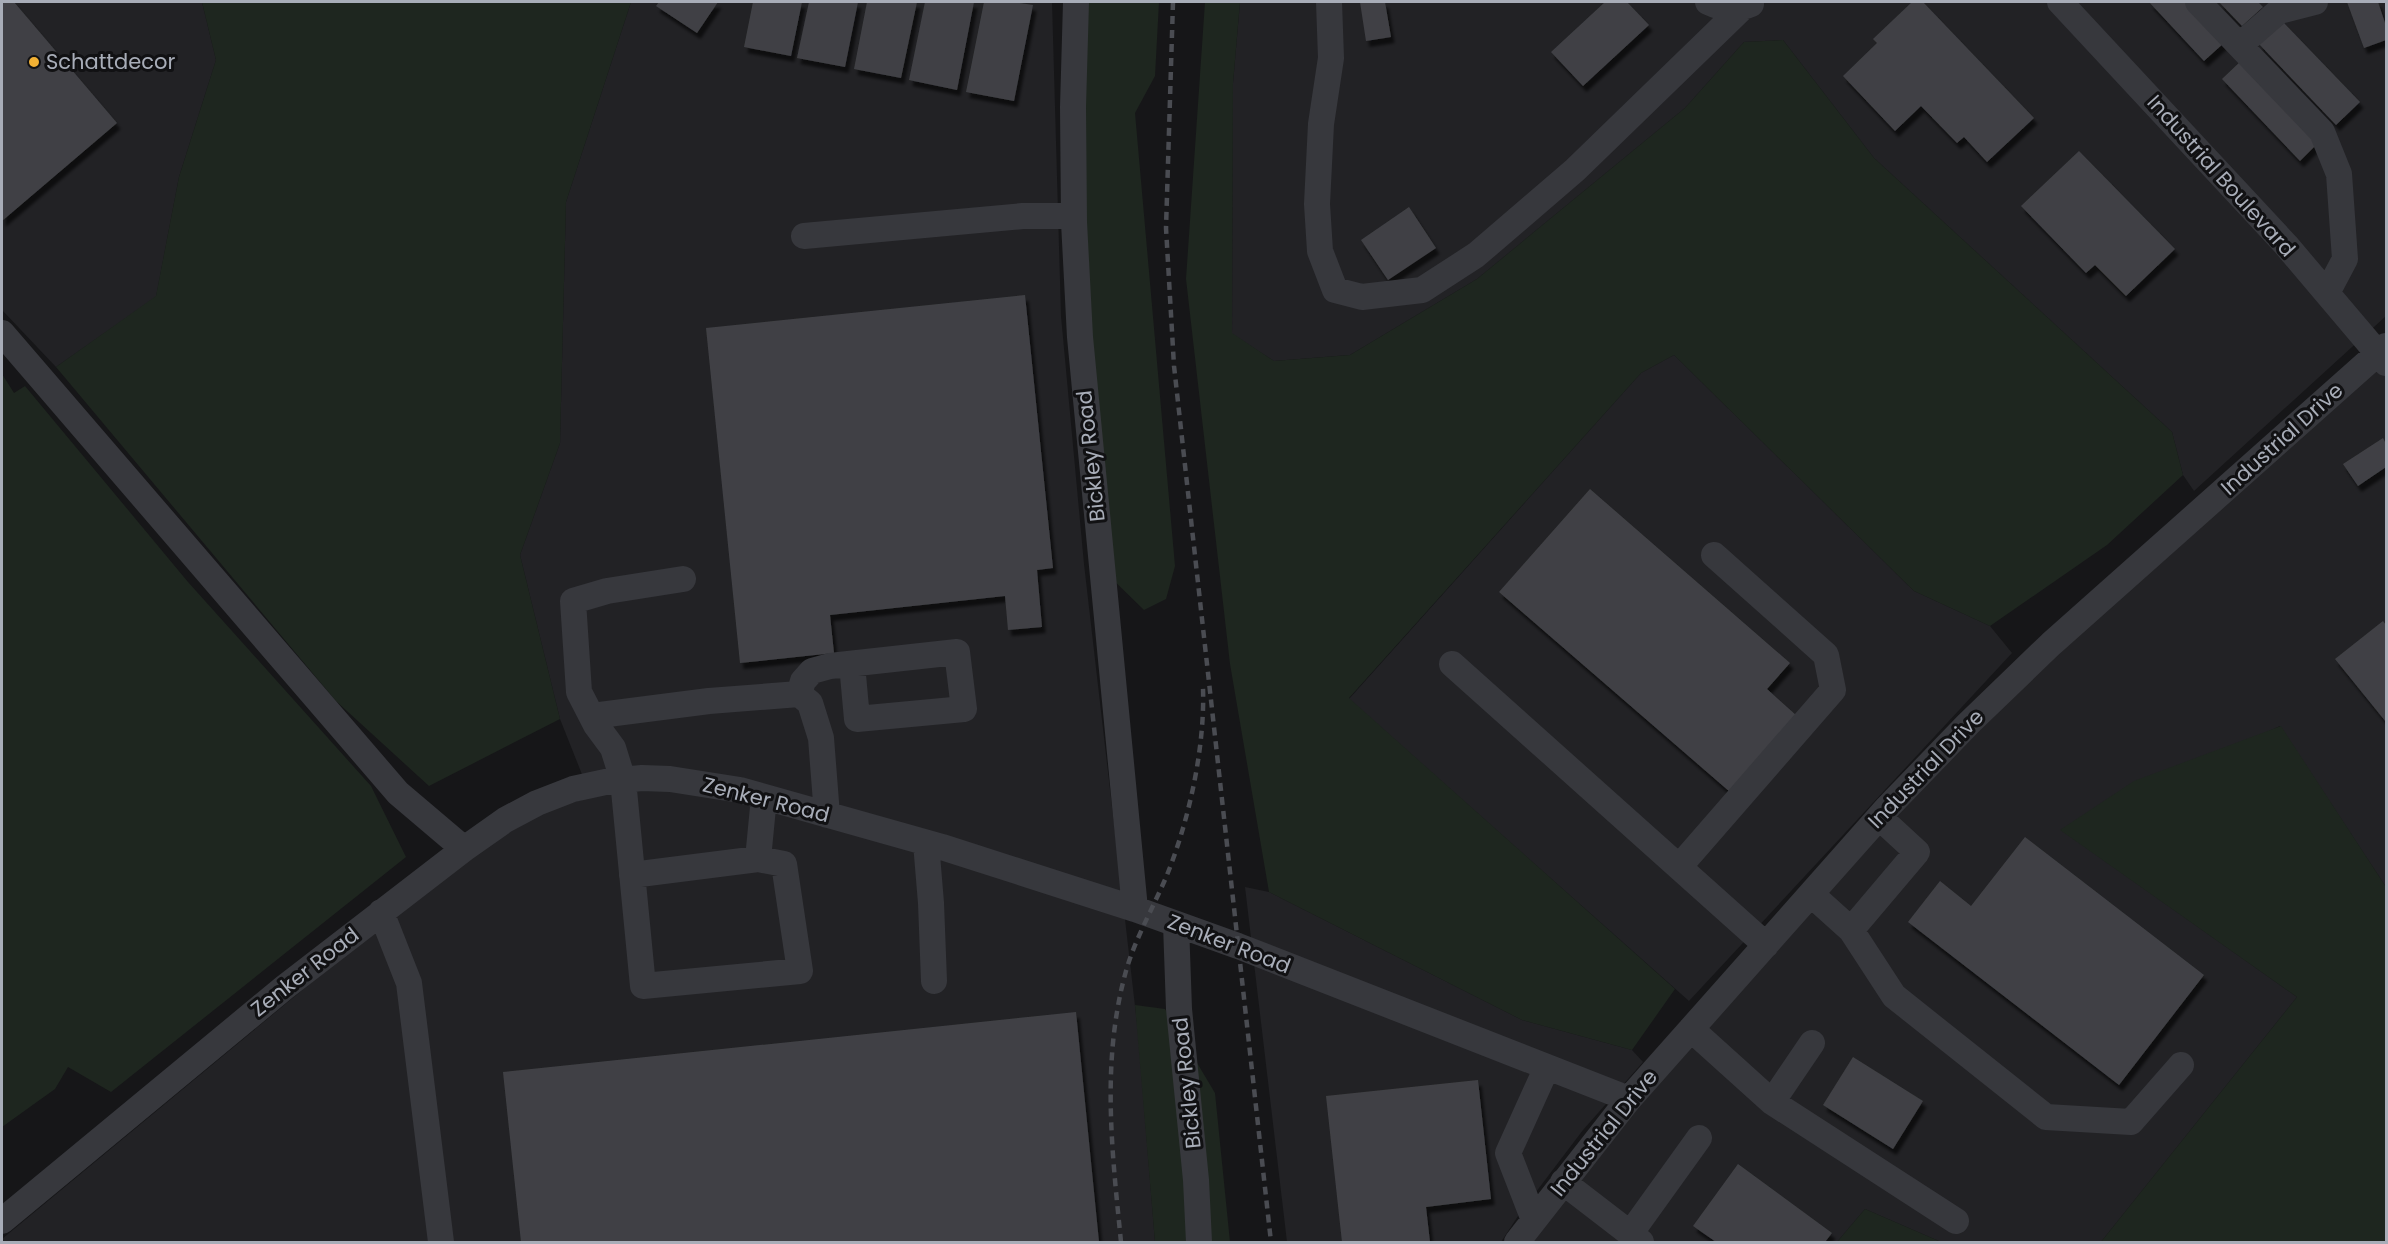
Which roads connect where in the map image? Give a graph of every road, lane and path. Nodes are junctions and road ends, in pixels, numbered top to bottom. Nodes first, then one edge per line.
1 (1076, 2) edge
2 (1329, 2) edge
3 (1708, 2) edge
4 (2060, 2) edge
5 (2199, 2) edge
6 (2315, 2) edge
7 (1749, 5) edge
8 (2240, 45) junction
9 (1074, 216) junction
10 (804, 236) dead end
11 (2327, 293) junction
12 (2, 333) edge
13 (2384, 354) edge
14 (1714, 555) dead end
15 (683, 579) dead end
16 (852, 664) junction
17 (1452, 664) dead end
18 (799, 694) junction
19 (592, 716) junction
20 (622, 780) junction
21 (764, 797) junction
22 (827, 814) junction
23 (1879, 817) junction
24 (926, 843) junction
25 (464, 849) junction
26 (758, 859) junction
27 (1679, 867) junction
28 (632, 875) junction
29 (1811, 894) junction
30 (1135, 909) junction
31 (381, 912) junction
32 (1176, 924) junction
33 (1851, 930) junction
34 (1766, 945) junction
35 (934, 981) dead end
36 (1691, 1029) junction
37 (1812, 1043) dead end
38 (2181, 1065) dead end
39 (1547, 1067) junction
40 (1629, 1099) junction
41 (1772, 1102) junction
42 (1699, 1138) dead end
43 (1563, 1182) junction
44 (1534, 1220) junction
45 (2, 1221) edge
46 (1956, 1221) dead end
47 (1636, 1238) edge
48 (441, 1242) edge
49 (1198, 1242) edge
50 (1517, 1242) edge

1 - 9 street, Bickley Road
2 - 7 street
3 - 7 street
4 - 11 street, Industrial Boulevard
5 - 8 street
6 - 8 street
8 - 11 street
9 - 10 street
9 - 30 street, Bickley Road
11 - 13 street, Industrial Boulevard
12 - 25 street
13 - 23 street, Industrial Drive
14 - 27 street
15 - 19 street
16 - 16 street
16 - 18 street
17 - 27 street
18 - 19 street
18 - 22 street
19 - 20 street
20 - 21 street, Zenker Road
20 - 25 street, Zenker Road
20 - 28 street
21 - 22 street, Zenker Road
21 - 26 street
22 - 24 street, Zenker Road
23 - 29 street, Industrial Drive
23 - 33 street
24 - 30 street, Zenker Road
24 - 35 street
25 - 31 street, Zenker Road
26 - 28 street
26 - 28 street
27 - 34 street
29 - 33 street
29 - 34 street, Industrial Drive
30 - 32 street, Zenker Road
31 - 45 street, Zenker Road
31 - 48 street
32 - 39 street, Zenker Road
32 - 49 street, Bickley Road
33 - 38 street
34 - 36 street, Industrial Drive
36 - 40 street, Industrial Drive
36 - 41 street
37 - 41 street
39 - 40 street, Zenker Road
39 - 44 street
40 - 43 street, Industrial Drive
41 - 46 street
42 - 47 street
43 - 44 street, Industrial Drive
43 - 47 street
44 - 50 street, Industrial Drive

